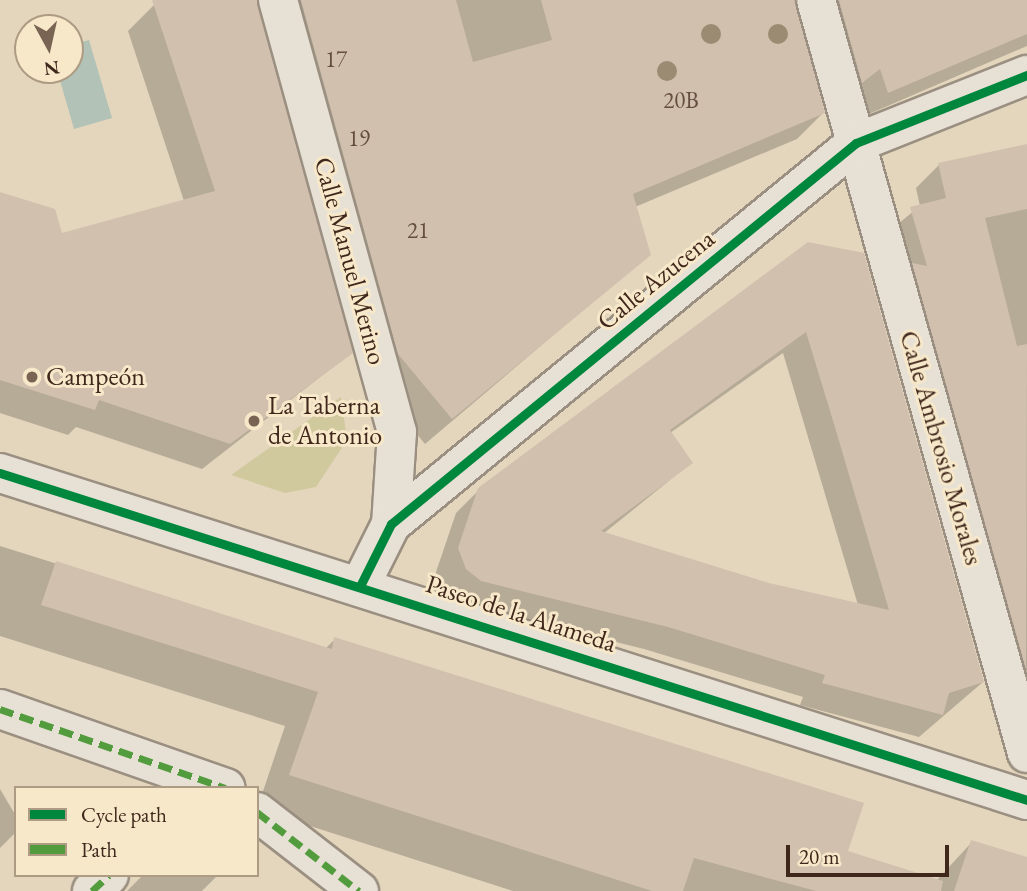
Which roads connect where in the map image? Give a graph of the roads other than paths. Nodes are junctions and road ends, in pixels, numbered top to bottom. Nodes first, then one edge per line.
1 (278, 0) edge
2 (817, 0) edge
3 (1027, 75) edge
4 (856, 143) junction
5 (0, 473) edge
6 (391, 524) junction
7 (361, 584) junction
8 (0, 709) edge
9 (1027, 753) edge
10 (214, 785) edge
11 (1027, 800) edge
12 (259, 814) edge
13 (107, 877) edge
14 (349, 888) edge
15 (92, 891) edge

1 - 6 street, Calle Manuel Merino
2 - 4 street, Calle Ambrosio Morales
3 - 4 street, Calle Azucena
4 - 6 street, Calle Azucena
4 - 9 street, Calle Ambrosio Morales
5 - 7 street, Paseo de la Alameda
6 - 7 street, Calle Azucena
7 - 11 street, Paseo de la Alameda
8 - 10 street
12 - 14 street
13 - 15 street

